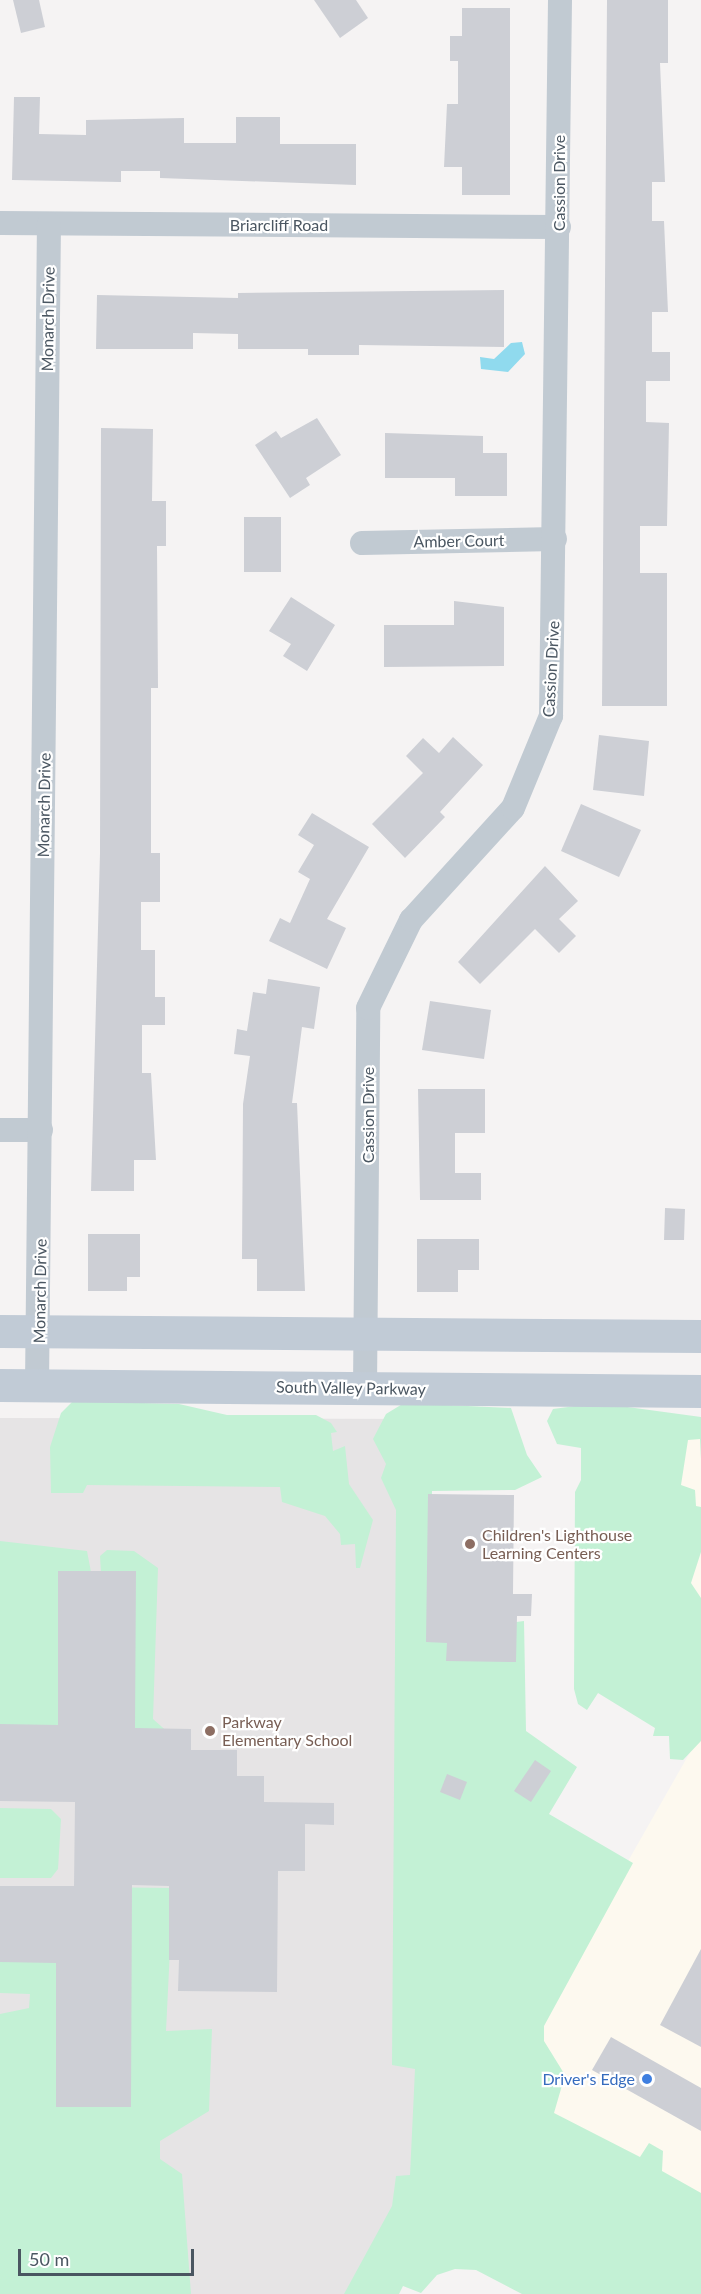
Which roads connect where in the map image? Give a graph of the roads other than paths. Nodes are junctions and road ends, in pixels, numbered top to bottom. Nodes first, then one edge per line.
1 (561, 0) edge
2 (0, 223) edge
3 (49, 224) junction
4 (559, 227) junction
5 (555, 539) junction
6 (362, 543) dead end
7 (0, 1130) edge
8 (41, 1130) junction
9 (0, 1331) edge
10 (41, 1332) junction
11 (368, 1334) junction
12 (701, 1336) edge
13 (0, 1385) edge
14 (37, 1386) junction
15 (365, 1388) junction
16 (701, 1391) edge

1 - 4 street, Cassion Drive
2 - 3 street, Briarcliff Road
3 - 4 street, Briarcliff Road
3 - 8 street, Monarch Drive
4 - 5 street, Cassion Drive
5 - 6 street, Amber Court
5 - 11 street, Cassion Drive
7 - 8 street
8 - 10 street, Monarch Drive
9 - 10 main road
10 - 11 main road
10 - 14 street, Monarch Drive
11 - 12 main road
11 - 15 street, Cassion Drive
13 - 14 main road, South Valley Parkway
14 - 15 main road, South Valley Parkway
15 - 16 main road, South Valley Parkway

